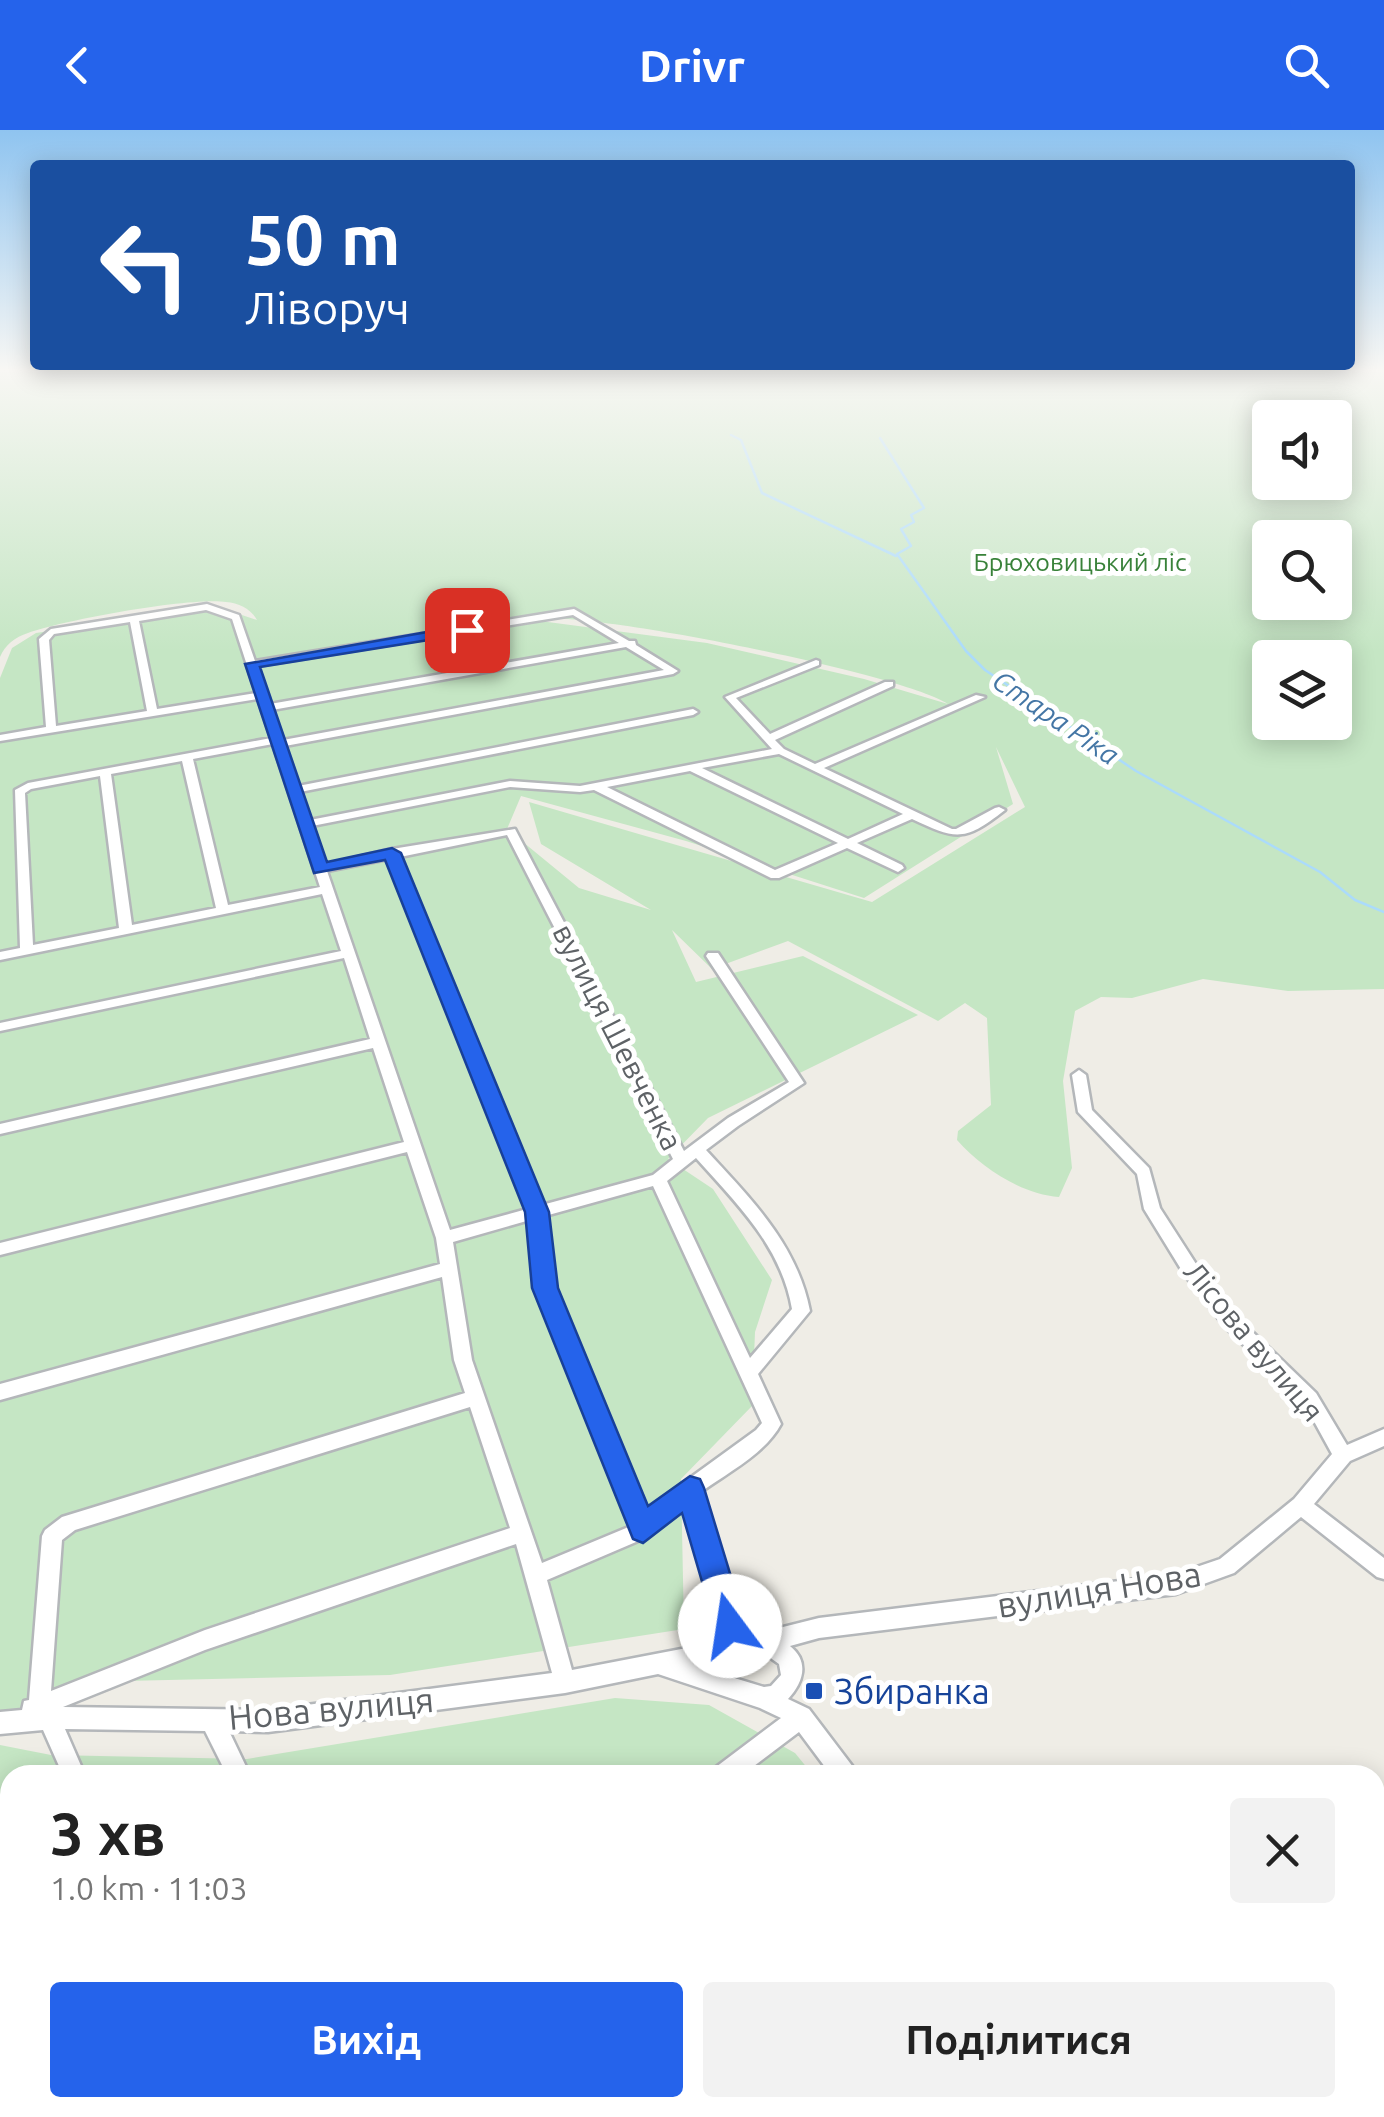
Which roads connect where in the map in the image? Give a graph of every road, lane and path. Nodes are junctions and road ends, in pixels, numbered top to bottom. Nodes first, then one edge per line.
1 (134, 618) junction
2 (632, 643) junction
3 (816, 663) dead end
4 (252, 664) junction
5 (889, 684) dead end
6 (980, 697) dead end
7 (265, 702) junction
8 (692, 712) dead end
9 (154, 713) junction
10 (51, 730) junction
11 (0, 738) edge
12 (768, 739) junction
13 (278, 742) junction
14 (780, 751) junction
15 (187, 757) junction
16 (691, 767) junction
17 (815, 768) junction
18 (104, 772) junction
19 (598, 787) junction
20 (294, 790) junction
21 (999, 810) dead end
22 (914, 814) junction
23 (306, 824) junction
24 (850, 846) junction
25 (392, 853) junction
26 (898, 868) dead end
27 (320, 869) junction
28 (327, 888) junction
29 (223, 910) junction
30 (126, 930) junction
31 (27, 950) junction
32 (349, 954) junction
33 (0, 956) edge
34 (713, 956) dead end
35 (0, 1027) edge
36 (378, 1042) junction
37 (1079, 1075) dead end
38 (0, 1129) edge
39 (413, 1145) junction
40 (689, 1155) junction
41 (658, 1180) junction
42 (537, 1212) junction
43 (444, 1238) junction
44 (0, 1249) edge
45 (450, 1268) junction
46 (750, 1372) junction
47 (0, 1392) edge
48 (476, 1398) junction
49 (1384, 1436) edge
50 (1343, 1455) junction
51 (690, 1488) junction
52 (1301, 1505) junction
53 (643, 1530) junction
54 (522, 1533) junction
55 (1384, 1570) edge
56 (536, 1575) junction
57 (808, 1631) junction
58 (767, 1643) junction
59 (730, 1651) junction
60 (660, 1665) junction
61 (791, 1669) junction
62 (565, 1682) junction
63 (725, 1685) junction
64 (764, 1698) junction
65 (44, 1712) junction
66 (801, 1717) junction
67 (211, 1719) junction
68 (2, 1722) edge
69 (69, 1765) edge
70 (234, 1765) edge
71 (737, 1765) edge
72 (837, 1765) edge

1 - 4 street
1 - 9 street
1 - 10 street
2 - 4 street
2 - 7 street
2 - 13 street
3 - 12 street
4 - 7 street
5 - 12 street
6 - 17 street
7 - 9 street
7 - 13 street
8 - 20 street
9 - 10 street
10 - 11 street
12 - 14 street
13 - 15 street
13 - 20 street
14 - 16 street
14 - 17 street
15 - 18 street
15 - 29 street
16 - 19 street
16 - 24 street
17 - 22 street
18 - 30 street
18 - 31 street
19 - 23 street
19 - 24 street
20 - 23 street
21 - 22 street
22 - 24 street
23 - 27 street
24 - 26 street
25 - 27 street
25 - 40 street, вулиця Шевченка
25 - 42 street
27 - 28 street
28 - 29 street
28 - 32 street
29 - 30 street
30 - 31 street
31 - 33 street
32 - 35 street
32 - 36 street
34 - 40 street
36 - 38 street
36 - 39 street
37 - 50 street, Лісова вулиця
39 - 43 street
39 - 44 street
40 - 41 street, вулиця Шевченка
40 - 46 street
41 - 42 street
41 - 46 street, вулиця Шевченка
42 - 43 street
42 - 53 street
43 - 45 street
45 - 47 street
45 - 48 street
46 - 51 street, вулиця Шевченка
48 - 54 street
48 - 65 street
49 - 50 street, вулиця Нова
50 - 52 street, вулиця Нова
51 - 53 street
51 - 59 street
52 - 55 street
52 - 57 street, вулиця Нова
53 - 56 street
54 - 56 street
54 - 65 street
56 - 62 street
57 - 58 street, вулиця Нова
57 - 61 street
58 - 59 street
58 - 61 street
59 - 60 street, Нова вулиця
59 - 63 street
60 - 62 street, Нова вулиця
60 - 63 street, Нова вулиця
61 - 64 street
61 - 66 street
62 - 67 street, Нова вулиця
63 - 64 street, Нова вулиця
64 - 66 street, Нова вулиця
65 - 67 street, Нова вулиця
65 - 68 street, Нова вулиця
65 - 69 street
66 - 71 street
66 - 72 street
67 - 70 street

